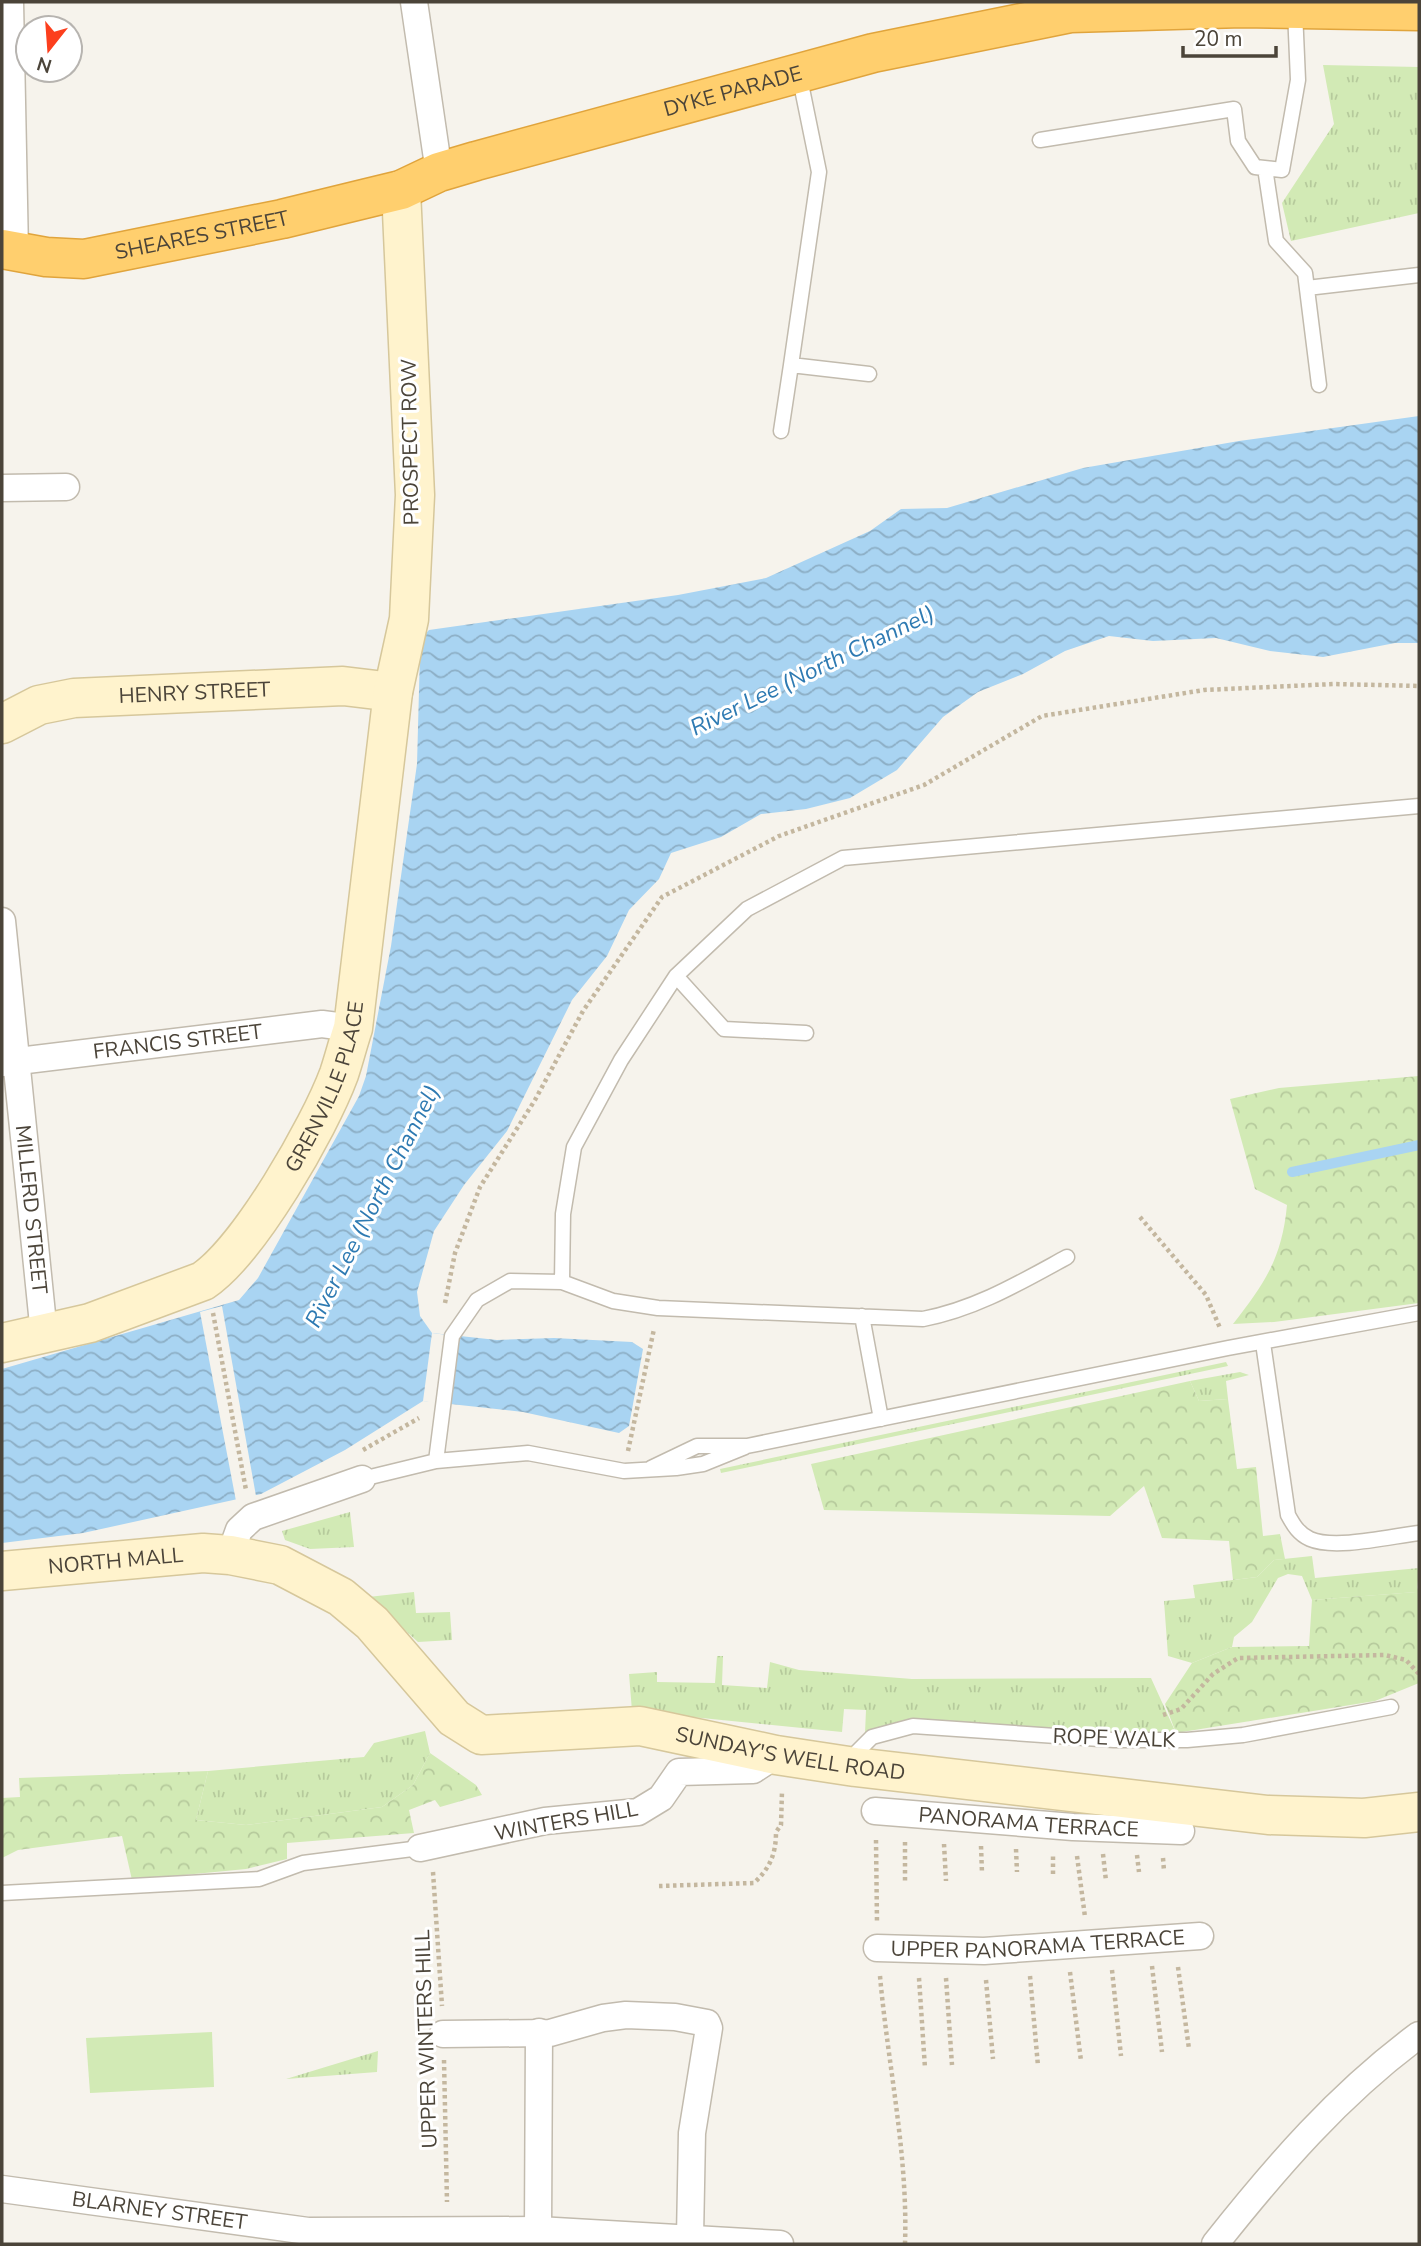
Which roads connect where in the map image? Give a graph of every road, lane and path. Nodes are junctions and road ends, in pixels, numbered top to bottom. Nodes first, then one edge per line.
1 (10, 2) edge
2 (414, 2) edge
3 (1070, 7) edge
4 (1294, 8) junction
5 (1419, 11) edge
6 (798, 73) junction
7 (1040, 139) dead end
8 (1265, 168) junction
9 (439, 172) junction
10 (401, 190) junction
11 (8, 250) edge
12 (1419, 275) edge
13 (1307, 288) junction
14 (791, 366) junction
15 (869, 374) dead end
16 (1320, 385) dead end
17 (781, 431) dead end
18 (66, 487) dead end
19 (2, 488) edge
20 (1419, 686) edge
21 (393, 692) junction
22 (2, 724) edge
23 (1419, 806) edge
24 (2, 921) edge
25 (676, 976) junction
26 (353, 1028) junction
27 (806, 1033) dead end
28 (9, 1062) edge
29 (1140, 1217) dead end
30 (1067, 1257) dead end
31 (562, 1282) junction
32 (444, 1307) dead end
33 (212, 1308) dead end
34 (659, 1308) junction
35 (1419, 1313) edge
36 (862, 1316) junction
37 (44, 1334) junction
38 (2, 1343) edge
39 (1263, 1343) junction
40 (1228, 1348) junction
41 (881, 1419) junction
42 (436, 1461) junction
43 (624, 1471) junction
44 (362, 1479) joint
45 (248, 1497) dead end
46 (1419, 1533) edge
47 (230, 1555) junction
48 (2, 1571) edge
49 (1419, 1674) edge
50 (1391, 1707) dead end
51 (1157, 1715) dead end
52 (855, 1767) junction
53 (779, 1772) junction
54 (875, 1811) joint
55 (1419, 1812) edge
56 (905, 1814) junction
57 (942, 1816) junction
58 (1073, 1827) junction
59 (1181, 1831) dead end
60 (425, 1847) junction
61 (946, 1881) dead end
62 (905, 1883) dead end
63 (659, 1886) dead end
64 (2, 1893) edge
65 (1174, 1938) junction
66 (1089, 1945) junction
67 (877, 1948) junction
68 (1027, 1948) junction
69 (917, 1950) junction
70 (944, 1951) junction
71 (984, 1951) junction
72 (539, 2032) junction
73 (443, 2034) junction
74 (1419, 2035) edge
75 (1189, 2049) dead end
76 (1162, 2052) dead end
77 (1121, 2056) dead end
78 (993, 2059) dead end
79 (1080, 2061) dead end
80 (952, 2065) dead end
81 (1038, 2066) dead end
82 (925, 2068) dead end
83 (2, 2189) edge
84 (538, 2230) junction
85 (448, 2231) junction
86 (690, 2237) junction
87 (780, 2244) edge
88 (905, 2244) edge
89 (1215, 2244) edge

1 - 11 street
2 - 9 street
3 - 4 highway, DYKE PARADE
3 - 6 highway, DYKE PARADE
4 - 5 highway, DYKE PARADE
4 - 8 lane
6 - 9 highway, DYKE PARADE
6 - 14 lane
7 - 8 lane
8 - 13 lane
9 - 10 highway, DYKE PARADE
10 - 11 highway, SHEARES STREET
10 - 21 main road, PROSPECT ROW
12 - 13 lane
13 - 16 lane
14 - 15 lane
14 - 17 lane
18 - 19 street
20 - 32 path
21 - 22 main road, HENRY STREET
21 - 26 main road, GRENVILLE PLACE
23 - 25 lane
24 - 28 street, MILLERD STREET
25 - 27 lane
25 - 31 lane
26 - 28 street, FRANCIS STREET
26 - 37 main road, GRENVILLE PLACE
28 - 37 street, MILLERD STREET
29 - 40 path
30 - 36 lane
31 - 34 lane
31 - 42 lane
33 - 45 path
34 - 36 lane
34 - 43 path
35 - 39 lane
36 - 41 lane
37 - 38 main road, GRENVILLE PLACE
39 - 40 lane
39 - 46 lane
40 - 41 lane
41 - 43 lane
42 - 43 lane
42 - 44 lane
44 - 47 street
47 - 48 main road, NORTH MALL
47 - 53 main road, SUNDAY'S WELL ROAD
49 - 51 path
50 - 52 lane, ROPE WALK
52 - 53 main road, SUNDAY'S WELL ROAD
52 - 55 main road, SUNDAY'S WELL ROAD
53 - 60 street, WINTERS HILL
53 - 63 path
54 - 56 street, PANORAMA TERRACE
54 - 67 path
56 - 57 street, PANORAMA TERRACE
56 - 62 path
57 - 58 street, PANORAMA TERRACE
57 - 61 path
58 - 59 street, PANORAMA TERRACE
58 - 66 path
60 - 64 lane
60 - 73 path, UPPER WINTERS HILL
65 - 66 street, UPPER PANORAMA TERRACE
65 - 75 path
65 - 76 path
66 - 68 street, UPPER PANORAMA TERRACE
66 - 77 path
66 - 79 path
67 - 69 street, UPPER PANORAMA TERRACE
67 - 88 path
68 - 71 street, UPPER PANORAMA TERRACE
68 - 81 path
69 - 70 street, UPPER PANORAMA TERRACE
69 - 82 path
70 - 71 street, UPPER PANORAMA TERRACE
70 - 80 path
71 - 78 path
72 - 73 street
72 - 84 street
72 - 86 street
73 - 85 path, UPPER WINTERS HILL
74 - 89 street
83 - 85 street, BLARNEY STREET
84 - 85 street, BLARNEY STREET
84 - 86 street, BLARNEY STREET
86 - 87 street, BLARNEY STREET

